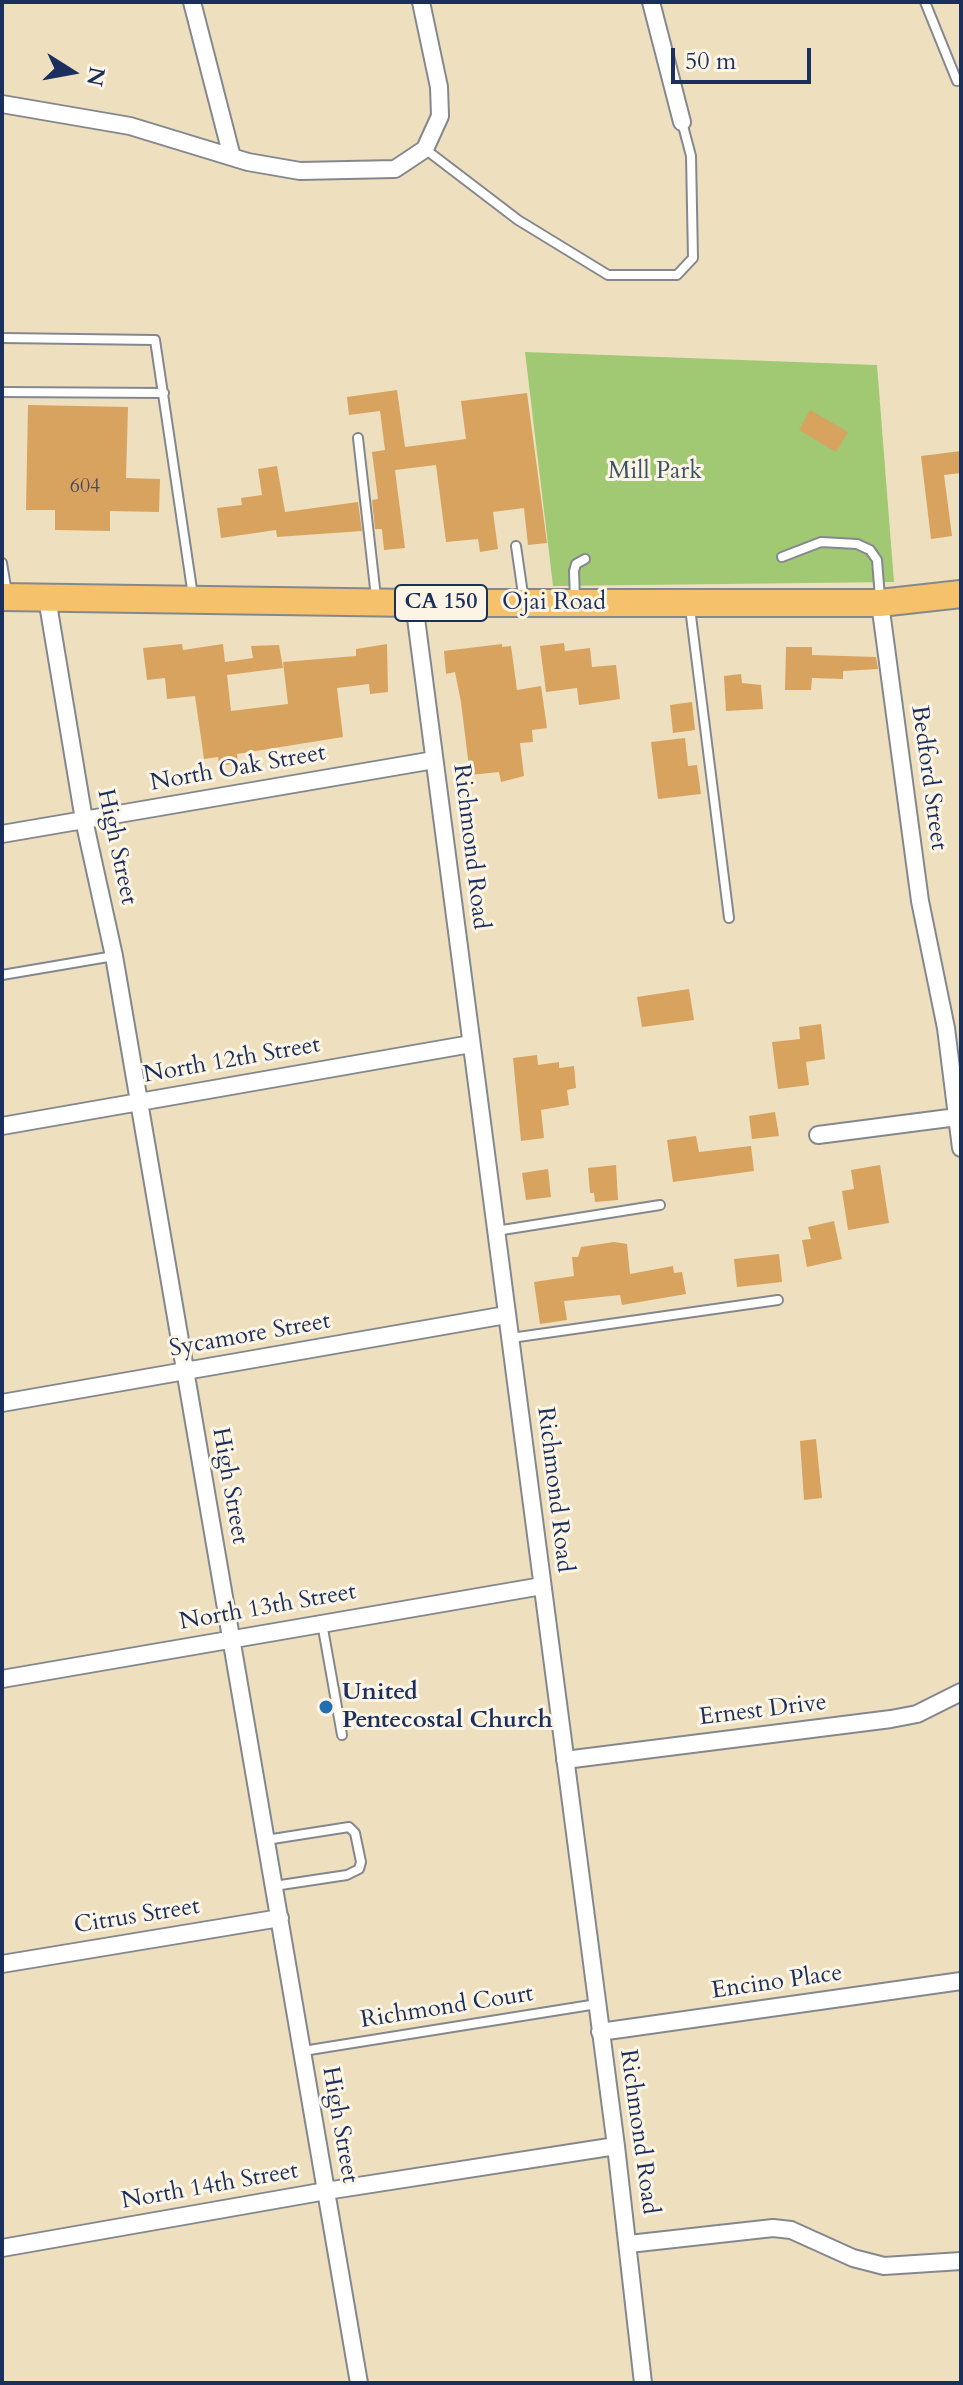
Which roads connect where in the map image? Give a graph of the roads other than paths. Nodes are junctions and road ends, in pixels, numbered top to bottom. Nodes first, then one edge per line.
1 (192, 2) edge
2 (421, 2) edge
3 (651, 2) edge
4 (925, 2) edge
5 (961, 79) edge
6 (2, 104) edge
7 (682, 122) joint
8 (425, 149) junction
9 (232, 157) junction
10 (2, 338) edge
11 (2, 392) edge
12 (164, 393) junction
13 (358, 438) dead end
14 (516, 546) dead end
15 (782, 557) dead end
16 (585, 559) dead end
17 (2, 563) edge
18 (961, 594) edge
19 (5, 597) edge
20 (47, 598) junction
21 (193, 600) junction
22 (376, 602) junction
23 (524, 602) junction
24 (575, 602) junction
25 (414, 603) junction
26 (689, 603) junction
27 (880, 603) junction
28 (434, 760) junction
29 (84, 820) junction
30 (2, 834) edge
31 (729, 918) dead end
32 (114, 956) junction
33 (2, 975) edge
34 (471, 1044) junction
35 (138, 1103) junction
36 (957, 1117) junction
37 (2, 1126) edge
38 (818, 1135) dead end
39 (961, 1148) edge
40 (660, 1205) dead end
41 (495, 1231) junction
42 (778, 1300) dead end
43 (506, 1315) junction
44 (510, 1338) junction
45 (185, 1371) junction
46 (2, 1403) edge
47 (542, 1586) junction
48 (321, 1622) junction
49 (231, 1639) junction
50 (2, 1679) edge
51 (961, 1692) edge
52 (342, 1735) dead end
53 (565, 1760) junction
54 (265, 1840) junction
55 (274, 1886) junction
56 (280, 1918) junction
57 (2, 1964) edge
58 (961, 1981) edge
59 (597, 2004) junction
60 (600, 2032) junction
61 (303, 2051) junction
62 (616, 2146) junction
63 (326, 2191) junction
64 (629, 2244) junction
65 (2, 2248) edge
66 (961, 2261) edge
67 (359, 2383) edge
68 (643, 2383) edge

1 - 9 street
2 - 8 street
3 - 7 street
4 - 5 lane
6 - 9 street
7 - 8 lane
8 - 9 street
10 - 12 lane
11 - 12 lane
12 - 21 lane
13 - 22 lane
14 - 23 lane
15 - 27 lane
16 - 24 lane
17 - 19 lane
18 - 27 main road, Ojai Road / CA 150
19 - 20 main road, Ojai Road / CA 150
20 - 21 main road, Ojai Road / CA 150
20 - 29 street, High Street
21 - 22 main road, Ojai Road / CA 150
22 - 25 main road, Ojai Road / CA 150
23 - 24 main road, Ojai Road / CA 150
23 - 25 main road, Ojai Road / CA 150
24 - 26 main road, Ojai Road / CA 150
25 - 28 street, Richmond Road
26 - 27 main road, Ojai Road / CA 150
26 - 31 lane
27 - 36 street, Bedford Street
28 - 29 street, North Oak Street
28 - 34 street, Richmond Road
29 - 30 street, North Oak Street
29 - 32 street, High Street
32 - 33 lane
32 - 35 street, High Street
34 - 35 street, North 12th Street
34 - 41 street, Richmond Road
35 - 37 street, North 12th Street
35 - 45 street, High Street
36 - 38 street
36 - 39 street, Bedford Street
40 - 41 lane
41 - 43 street, Richmond Road
42 - 44 lane
43 - 44 street, Richmond Road
43 - 45 street, Sycamore Street
44 - 47 street, Richmond Road
45 - 46 street, Sycamore Street
45 - 49 street, High Street
47 - 48 street, North 13th Street
47 - 53 street, Richmond Road
48 - 49 street, North 13th Street
48 - 52 lane
49 - 50 street, North 13th Street
49 - 54 street, High Street
51 - 53 street, Ernest Drive
53 - 59 street, Richmond Road
54 - 55 street, High Street
54 - 55 lane
55 - 56 street, High Street
56 - 57 street, Citrus Street
56 - 61 street, High Street
58 - 60 street, Encino Place
59 - 60 street, Richmond Road
59 - 61 lane, Richmond Court
60 - 62 street, Richmond Road
61 - 63 street, High Street
62 - 63 street, North 14th Street
62 - 64 street, Richmond Road
63 - 65 street, North 14th Street
63 - 67 street, High Street
64 - 66 street
64 - 68 street, Richmond Road

